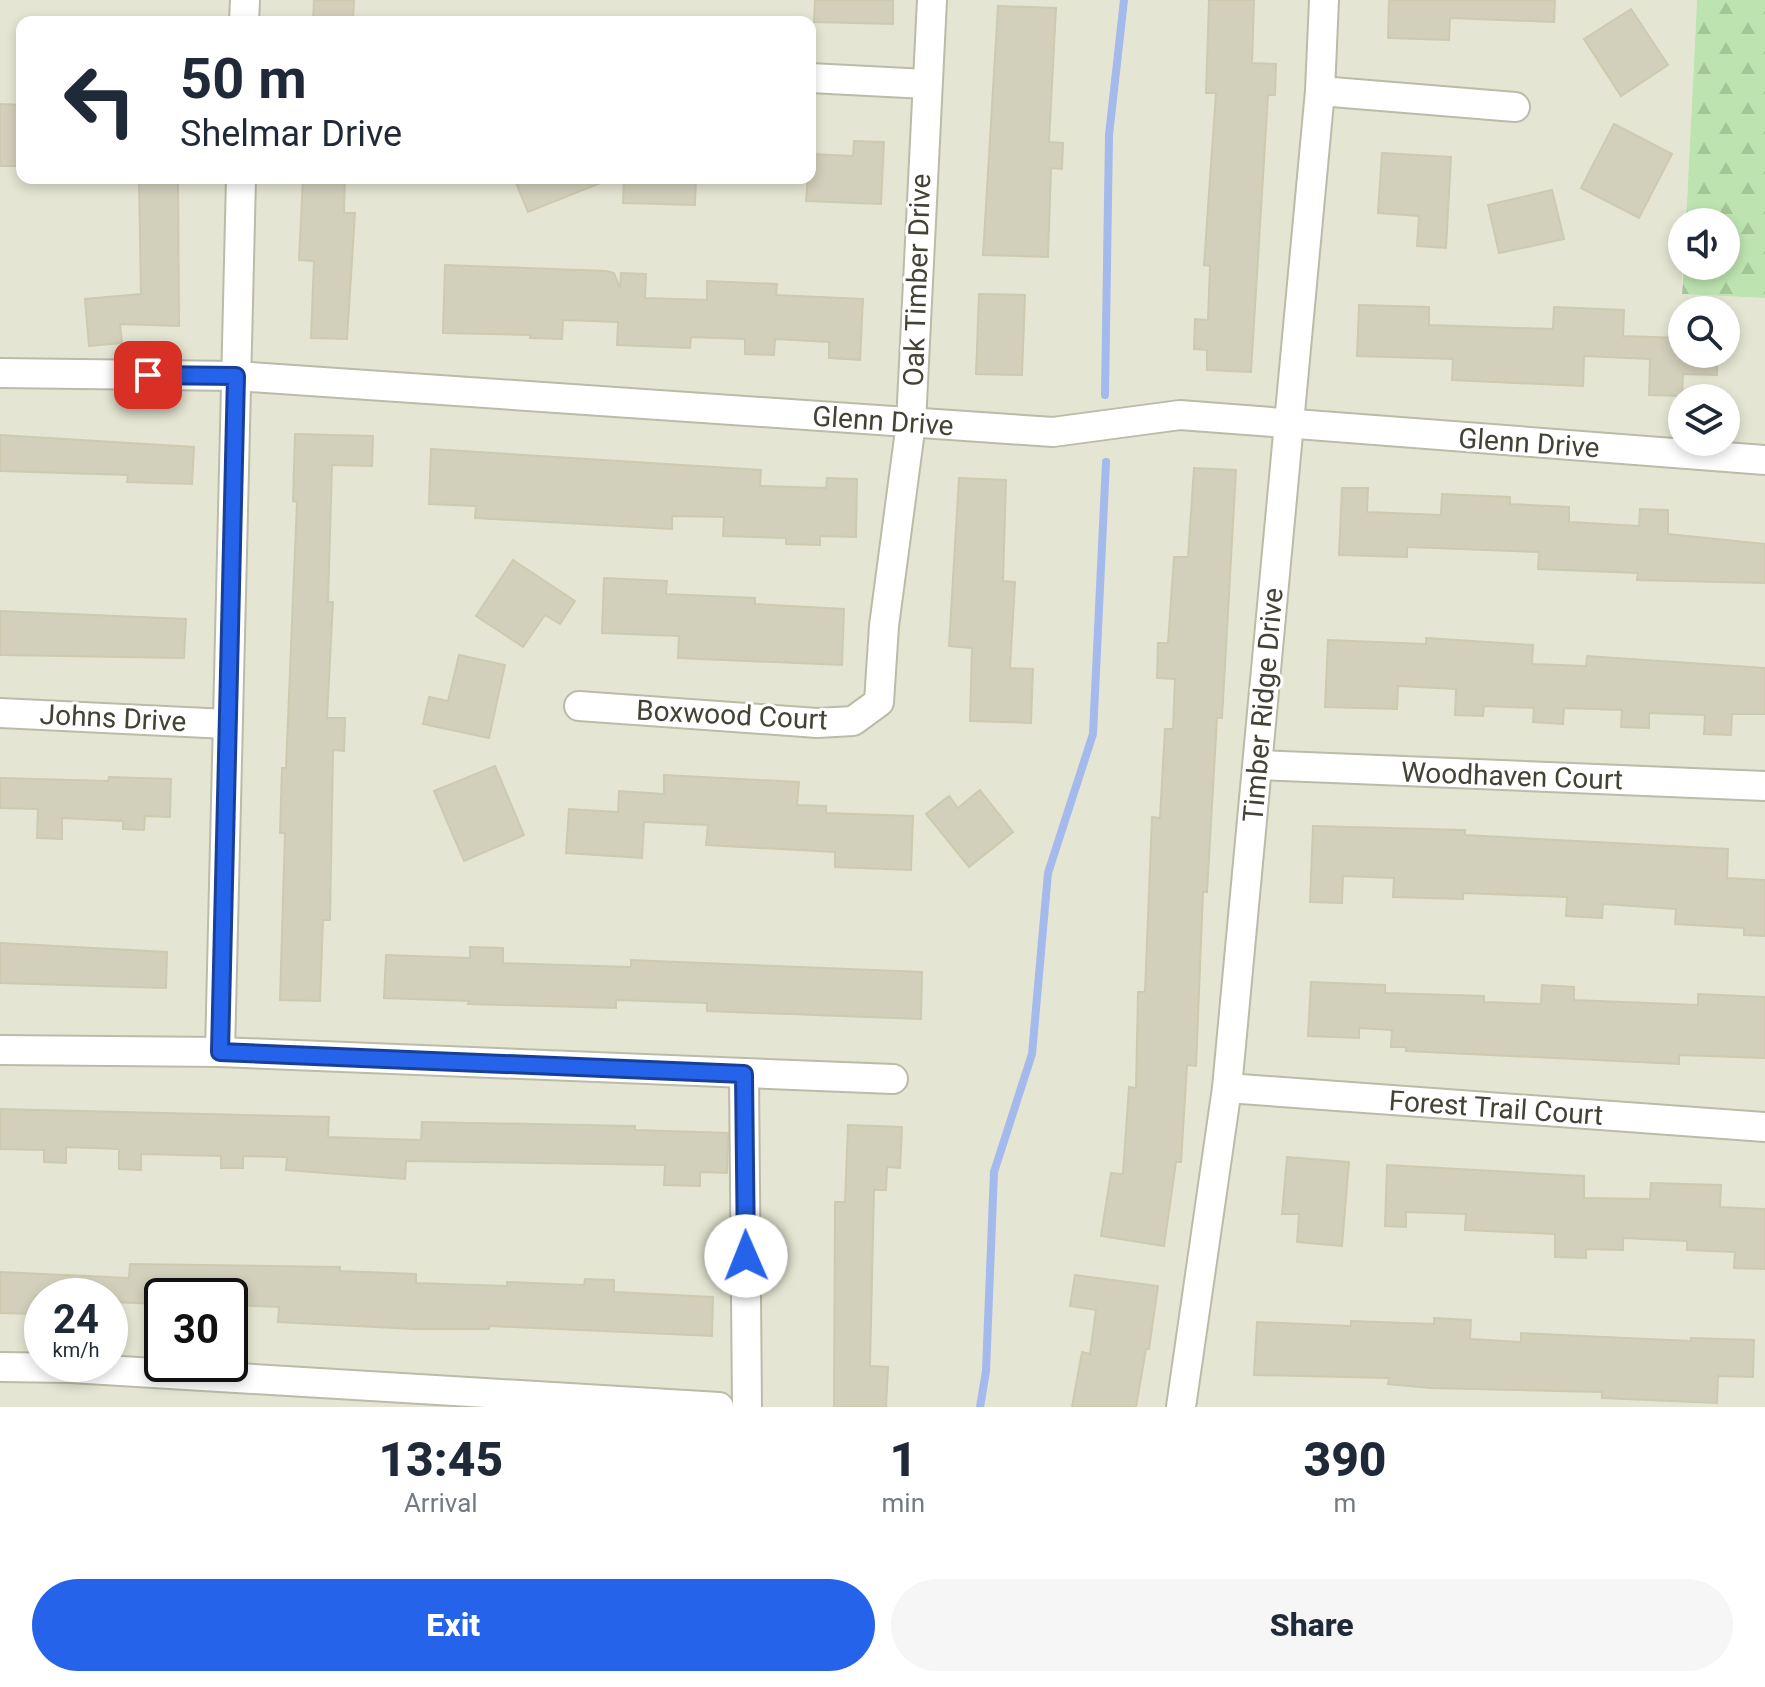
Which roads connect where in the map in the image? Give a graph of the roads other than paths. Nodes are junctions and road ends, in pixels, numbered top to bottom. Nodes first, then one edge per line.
1 (932, 0) edge
2 (1324, 0) edge
3 (816, 78) edge
4 (926, 84) junction
5 (1320, 91) junction
6 (1515, 107) dead end
7 (241, 184) edge
8 (0, 373) edge
9 (236, 376) junction
10 (911, 423) junction
11 (1288, 425) junction
12 (1765, 460) edge
13 (879, 702) joint
14 (579, 706) dead end
15 (0, 713) edge
16 (227, 724) junction
17 (1259, 765) junction
18 (1765, 786) edge
19 (0, 1050) edge
20 (220, 1052) junction
21 (744, 1074) junction
22 (893, 1079) dead end
23 (1227, 1088) junction
24 (1765, 1127) edge
25 (0, 1367) edge
26 (719, 1407) edge
27 (747, 1407) edge
28 (1181, 1407) edge

1 - 4 street, Oak Timber Drive
2 - 5 street, Timber Ridge Drive
3 - 4 street
4 - 10 street, Oak Timber Drive
5 - 6 street
5 - 11 street, Timber Ridge Drive
7 - 9 street
8 - 9 street, Glenn Drive
9 - 10 street, Glenn Drive
9 - 16 street
10 - 11 street, Glenn Drive
10 - 13 street, Oak Timber Drive
11 - 12 street, Glenn Drive
11 - 17 street, Timber Ridge Drive
13 - 14 street, Boxwood Court
15 - 16 street, Johns Drive
16 - 20 street
17 - 18 street, Woodhaven Court
17 - 23 street, Timber Ridge Drive
19 - 20 street
20 - 21 street
21 - 22 street
21 - 27 street
23 - 24 street, Forest Trail Court
23 - 28 street, Timber Ridge Drive
25 - 26 street

